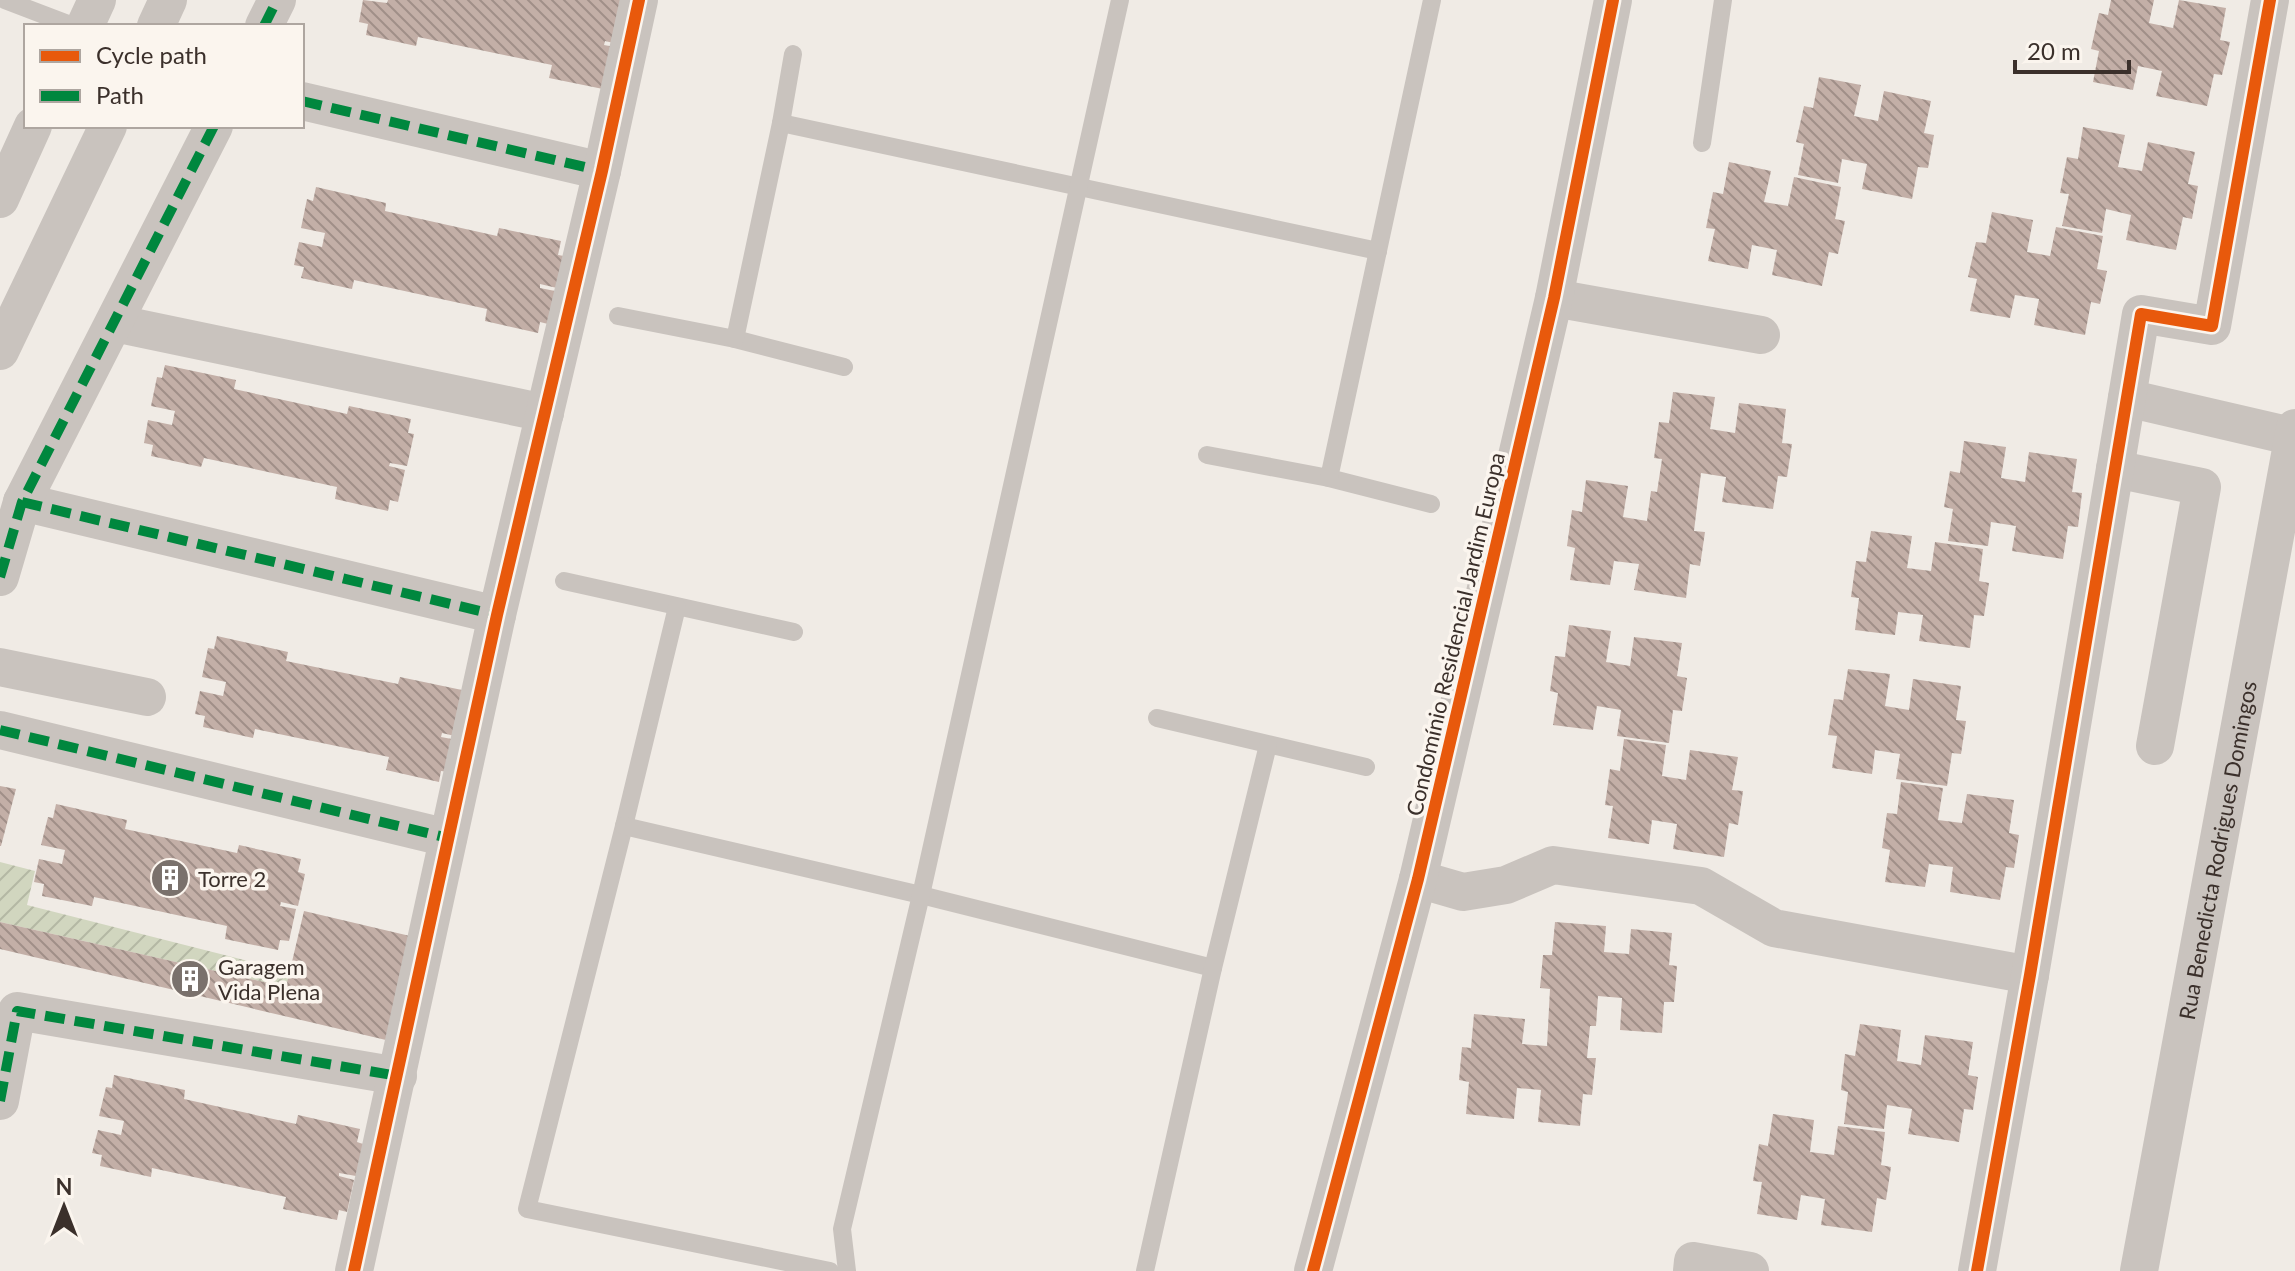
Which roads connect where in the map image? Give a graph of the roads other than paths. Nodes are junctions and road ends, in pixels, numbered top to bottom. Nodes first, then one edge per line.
1 (5, 0) edge
2 (97, 0) edge
3 (168, 0) edge
4 (277, 0) edge
5 (639, 0) edge
6 (1120, 0) edge
7 (1432, 0) edge
8 (1613, 0) edge
9 (1723, 0) edge
10 (2270, 0) edge
11 (68, 24) edge
12 (86, 24) edge
13 (157, 24) edge
14 (265, 24) edge
15 (793, 54) dead end
16 (304, 101) edge
17 (781, 123) junction
18 (32, 128) edge
19 (107, 128) edge
20 (213, 128) edge
21 (1702, 143) dead end
22 (602, 171) junction
23 (1080, 186) junction
24 (0, 199) edge
25 (1378, 251) junction
26 (1554, 298) junction
27 (618, 316) dead end
28 (114, 323) junction
29 (1761, 335) dead end
30 (735, 339) junction
31 (0, 351) edge
32 (844, 367) dead end
33 (2127, 398) junction
34 (545, 413) junction
35 (2295, 433) edge
36 (1207, 455) dead end
37 (2115, 469) junction
38 (1329, 478) junction
39 (22, 502) junction
40 (1431, 504) dead end
41 (0, 577) edge
42 (564, 581) dead end
43 (677, 607) junction
44 (497, 615) junction
45 (794, 632) dead end
46 (0, 667) edge
47 (147, 697) dead end
48 (1157, 718) dead end
49 (0, 730) edge
50 (1268, 745) junction
51 (2155, 746) dead end
52 (1366, 767) dead end
53 (624, 826) junction
54 (448, 838) junction
55 (1418, 879) junction
56 (921, 895) junction
57 (1213, 968) junction
58 (2030, 975) junction
59 (8, 1009) edge
60 (398, 1076) junction
61 (0, 1101) edge
62 (354, 1271) edge
63 (830, 1271) edge
64 (847, 1271) edge
65 (1145, 1271) edge
66 (1313, 1271) edge
67 (1692, 1271) edge
68 (1750, 1271) edge
69 (1977, 1271) edge
70 (2139, 1271) edge

1 - 11 lane
2 - 12 street
3 - 13 street
4 - 14 street
5 - 22 street
6 - 23 lane
7 - 25 lane
8 - 26 street, Condomínio Residencial Jardim Europa
9 - 21 lane
10 - 33 street
15 - 17 lane
16 - 22 street
17 - 23 lane
17 - 30 lane
18 - 24 street
19 - 31 street
20 - 28 street
22 - 34 street
23 - 25 lane
23 - 56 lane
25 - 38 lane
26 - 29 street
26 - 55 street, Condomínio Residencial Jardim Europa
27 - 30 lane
28 - 34 street
28 - 39 street
30 - 32 lane
33 - 35 street
33 - 37 street
34 - 44 street
35 - 70 street, Rua Benedicta Rodrigues Domingos
36 - 38 lane
37 - 51 street
37 - 58 street
38 - 40 lane
39 - 41 street
39 - 44 street
42 - 43 lane
43 - 45 lane
43 - 53 lane
44 - 54 street
46 - 47 street
48 - 50 lane
49 - 54 street
50 - 52 lane
50 - 57 lane
53 - 56 lane
53 - 63 lane
54 - 60 street
55 - 58 street
55 - 66 street, Condomínio Residencial Jardim Europa
56 - 57 lane
56 - 64 lane
57 - 65 lane
58 - 69 street
59 - 60 street
59 - 61 street
60 - 62 street
67 - 68 street

